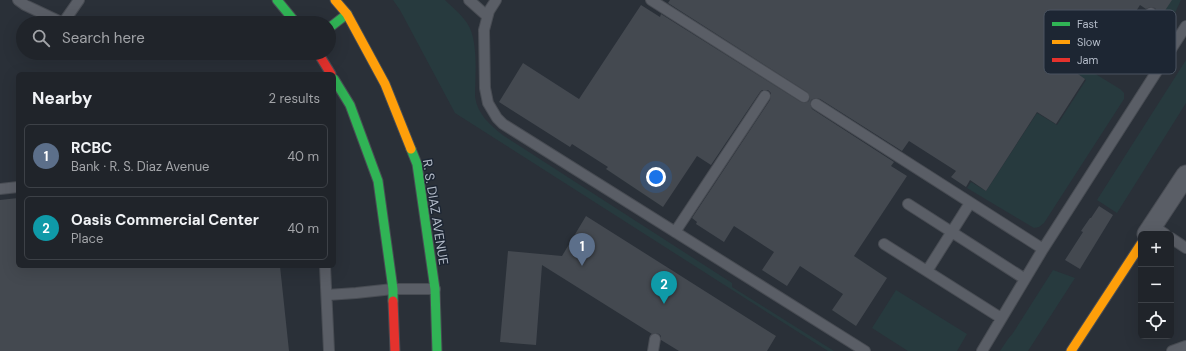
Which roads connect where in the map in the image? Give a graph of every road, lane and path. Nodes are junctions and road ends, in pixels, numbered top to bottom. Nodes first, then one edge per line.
1 (18, 0) edge
2 (80, 0) edge
3 (277, 0) edge
4 (335, 0) edge
5 (469, 0) edge
6 (496, 0) edge
7 (651, 0) edge
8 (347, 14) junction
9 (48, 16) edge
10 (68, 16) edge
11 (290, 16) edge
12 (487, 16) junction
13 (336, 23) edge
14 (1186, 26) edge
15 (1176, 42) edge
16 (322, 60) edge
17 (330, 72) edge
18 (1156, 74) edge
19 (336, 82) edge
20 (765, 96) dead end
21 (804, 97) dead end
22 (816, 104) dead end
23 (1186, 175) edge
24 (16, 187) edge
25 (0, 189) edge
26 (970, 203) junction
27 (908, 204) dead end
28 (1155, 231) edge
29 (675, 232) junction
30 (952, 232) junction
31 (1174, 240) edge
32 (884, 244) dead end
33 (1186, 248) edge
34 (1138, 249) edge
35 (1043, 250) junction
36 (325, 268) edge
37 (927, 271) junction
38 (1025, 279) junction
39 (435, 288) junction
40 (393, 289) junction
41 (327, 295) junction
42 (1001, 318) junction
43 (655, 339) dead end
44 (1186, 346) edge
45 (329, 351) edge
46 (395, 351) edge
47 (437, 351) edge
48 (653, 351) edge
49 (865, 351) edge
50 (982, 351) edge
51 (1071, 351) edge
52 (1172, 351) edge

1 - 9 lane
2 - 10 lane
3 - 11 street
4 - 8 street, R. S. DIAZ AVENUE
5 - 12 lane
6 - 12 lane
7 - 21 lane
8 - 13 street
8 - 39 street, R. S. DIAZ AVENUE
12 - 29 lane
14 - 15 lane
16 - 17 street
18 - 35 lane
19 - 40 street
20 - 29 lane
22 - 26 lane
23 - 28 street
24 - 25 lane
26 - 30 lane
26 - 35 lane
27 - 30 lane
29 - 49 lane
30 - 37 lane
30 - 38 lane
31 - 33 lane
32 - 37 lane
34 - 51 street
35 - 38 lane
36 - 41 lane
37 - 42 lane
38 - 42 lane
39 - 40 lane
39 - 47 street, R. S. DIAZ AVENUE
40 - 41 lane
40 - 46 street
41 - 45 lane
42 - 50 lane
43 - 48 lane
44 - 52 lane

